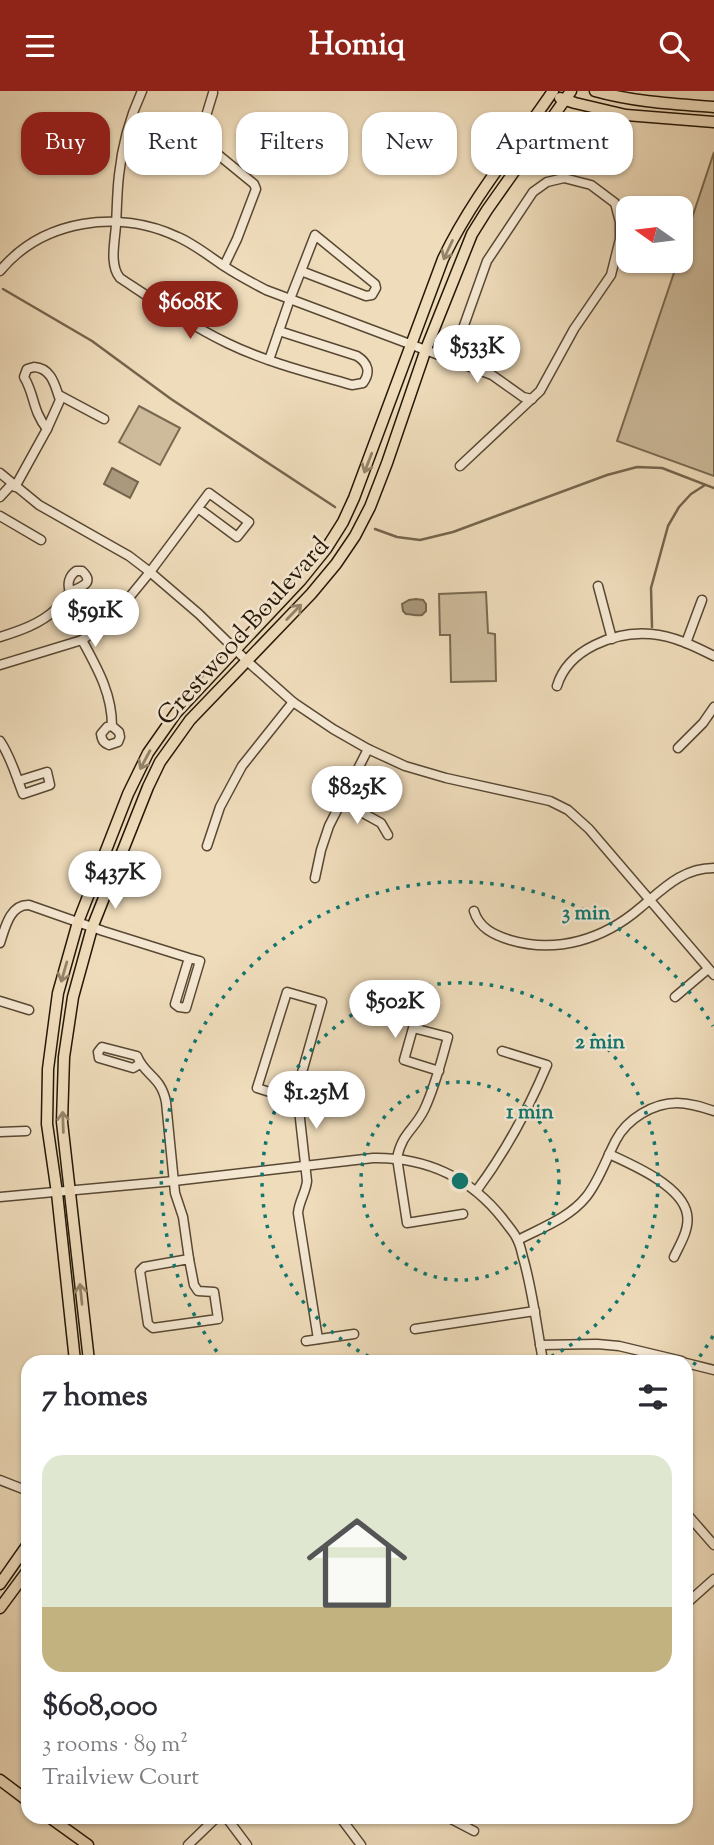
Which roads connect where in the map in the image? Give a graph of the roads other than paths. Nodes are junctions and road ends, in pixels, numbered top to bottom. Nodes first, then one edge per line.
1 (142, 91) edge
2 (594, 91) edge
3 (550, 92) edge
4 (213, 93) dead end
5 (613, 94) edge
6 (568, 95) edge
7 (714, 107) edge
8 (714, 122) edge
9 (484, 188) junction
10 (117, 220) junction
11 (460, 261) junction
12 (224, 266) junction
13 (0, 271) edge
14 (301, 271) junction
15 (289, 299) junction
16 (279, 331) junction
17 (411, 344) junction
18 (426, 349) junction
19 (452, 359) junction
20 (269, 360) junction
21 (59, 395) junction
22 (532, 399) junction
23 (104, 419) dead end
24 (47, 429) junction
25 (460, 466) dead end
26 (0, 473) edge
27 (13, 485) junction
28 (0, 497) edge
29 (198, 508) junction
30 (0, 516) edge
31 (41, 540) dead end
32 (150, 572) junction
33 (598, 586) dead end
34 (70, 592) dead end
35 (702, 600) dead end
36 (0, 637) edge
37 (612, 639) junction
38 (82, 640) junction
39 (686, 643) junction
40 (234, 649) junction
41 (714, 656) edge
42 (247, 661) junction
43 (0, 665) edge
44 (557, 687) dead end
45 (293, 702) junction
46 (714, 707) edge
47 (112, 726) dead end
48 (0, 741) edge
49 (678, 748) dead end
50 (368, 749) junction
51 (18, 781) dead end
52 (341, 801) junction
53 (388, 835) dead end
54 (208, 846) dead end
55 (714, 868) edge
56 (315, 878) dead end
57 (649, 899) junction
58 (474, 911) dead end
59 (78, 922) junction
60 (92, 928) junction
61 (0, 943) edge
62 (189, 958) junction
63 (711, 972) edge
64 (675, 997) dead end
65 (0, 1001) edge
66 (29, 1010) dead end
67 (502, 1051) dead end
68 (140, 1064) junction
69 (439, 1070) junction
70 (298, 1101) junction
71 (714, 1111) edge
72 (26, 1131) dead end
73 (0, 1132) edge
74 (609, 1154) junction
75 (397, 1158) junction
76 (306, 1166) junction
77 (174, 1181) junction
78 (70, 1190) junction
79 (477, 1190) junction
80 (57, 1193) junction
81 (0, 1197) edge
82 (463, 1214) dead end
83 (518, 1240) junction
84 (674, 1257) dead end
85 (190, 1259) junction
86 (535, 1311) junction
87 (415, 1329) dead end
88 (354, 1334) dead end
89 (318, 1339) junction
90 (306, 1341) dead end
91 (540, 1345) junction
92 (74, 1355) edge
93 (88, 1355) edge
94 (542, 1355) edge
95 (656, 1355) edge
96 (693, 1364) edge
97 (714, 1370) edge
98 (0, 1480) edge
99 (21, 1488) edge
100 (693, 1521) edge
101 (714, 1545) edge
102 (21, 1554) edge
103 (714, 1579) edge
104 (21, 1580) edge
105 (0, 1584) edge
106 (693, 1598) edge
107 (0, 1608) edge
108 (0, 1780) edge
109 (21, 1796) edge
110 (59, 1824) edge
111 (210, 1824) edge
112 (231, 1824) edge
113 (345, 1824) edge
114 (461, 1824) edge
115 (474, 1831) dead end
116 (88, 1845) edge
117 (188, 1845) edge
118 (247, 1845) edge
119 (360, 1845) edge

1 - 10 street
2 - 5 main road
3 - 6 main road
3 - 9 main road, Crestwood Boulevard
4 - 12 street
5 - 7 main road
6 - 8 main road
6 - 11 main road, Crestwood Boulevard
9 - 11 main road
9 -> 17 main road, Crestwood Boulevard
10 - 12 street
10 - 13 street
10 - 20 street
11 - 18 main road, Crestwood Boulevard
12 - 15 street
14 - 14 street
14 - 15 street
15 - 16 street
15 - 17 street
16 - 20 street
16 - 20 street
17 - 18 street
17 -> 40 main road, Crestwood Boulevard
18 - 19 street
42 -> 18 main road, Crestwood Boulevard
19 - 22 street
19 - 22 street
21 - 23 street
21 - 24 street
21 - 24 street
22 - 25 street
24 - 27 street
26 - 27 street
27 - 28 street
27 - 32 street
29 - 29 street
29 - 32 street
30 - 31 street
32 - 38 street
32 - 40 street
33 - 37 street
34 - 36 street
35 - 39 street
37 - 39 street
37 - 44 street
38 - 43 street
38 - 47 street
39 - 41 street
40 - 42 street
40 -> 59 main road, Crestwood Boulevard
42 - 45 street
42 - 60 main road, Crestwood Boulevard
45 - 50 street
45 - 54 street
46 - 49 street
48 - 51 street
50 - 52 street
50 - 57 street
52 - 53 street
52 - 56 street
55 - 57 street
57 - 58 street
57 - 63 street
59 - 60 street
59 - 61 street
59 -> 80 main road, Crestwood Boulevard
60 - 62 street
78 -> 60 main road, Crestwood Boulevard
62 - 62 street
63 - 64 street
65 - 66 street
67 - 79 street
68 - 68 street
68 - 77 street
69 - 69 street
69 - 75 street
70 - 70 street
70 - 76 street
71 - 74 street
72 - 73 street
74 - 83 street
74 - 84 street
75 - 76 street
75 - 79 street
75 - 82 street
76 - 77 street
76 - 89 street
77 - 78 street
77 - 85 street
78 - 80 street
93 -> 78 main road, Crestwood Boulevard
79 - 83 street
80 - 81 street
80 - 92 main road, Crestwood Boulevard
83 - 86 street
85 - 85 street
86 - 87 street
86 - 91 street
88 - 89 street
89 - 90 street
91 - 94 street
91 - 95 street
96 - 97 street
98 - 99 street
100 - 101 street
102 - 105 main road
103 - 106 street
104 - 107 main road
108 - 109 main road
110 - 116 main road
111 - 117 street
112 - 118 street
113 - 119 street
114 - 115 street

